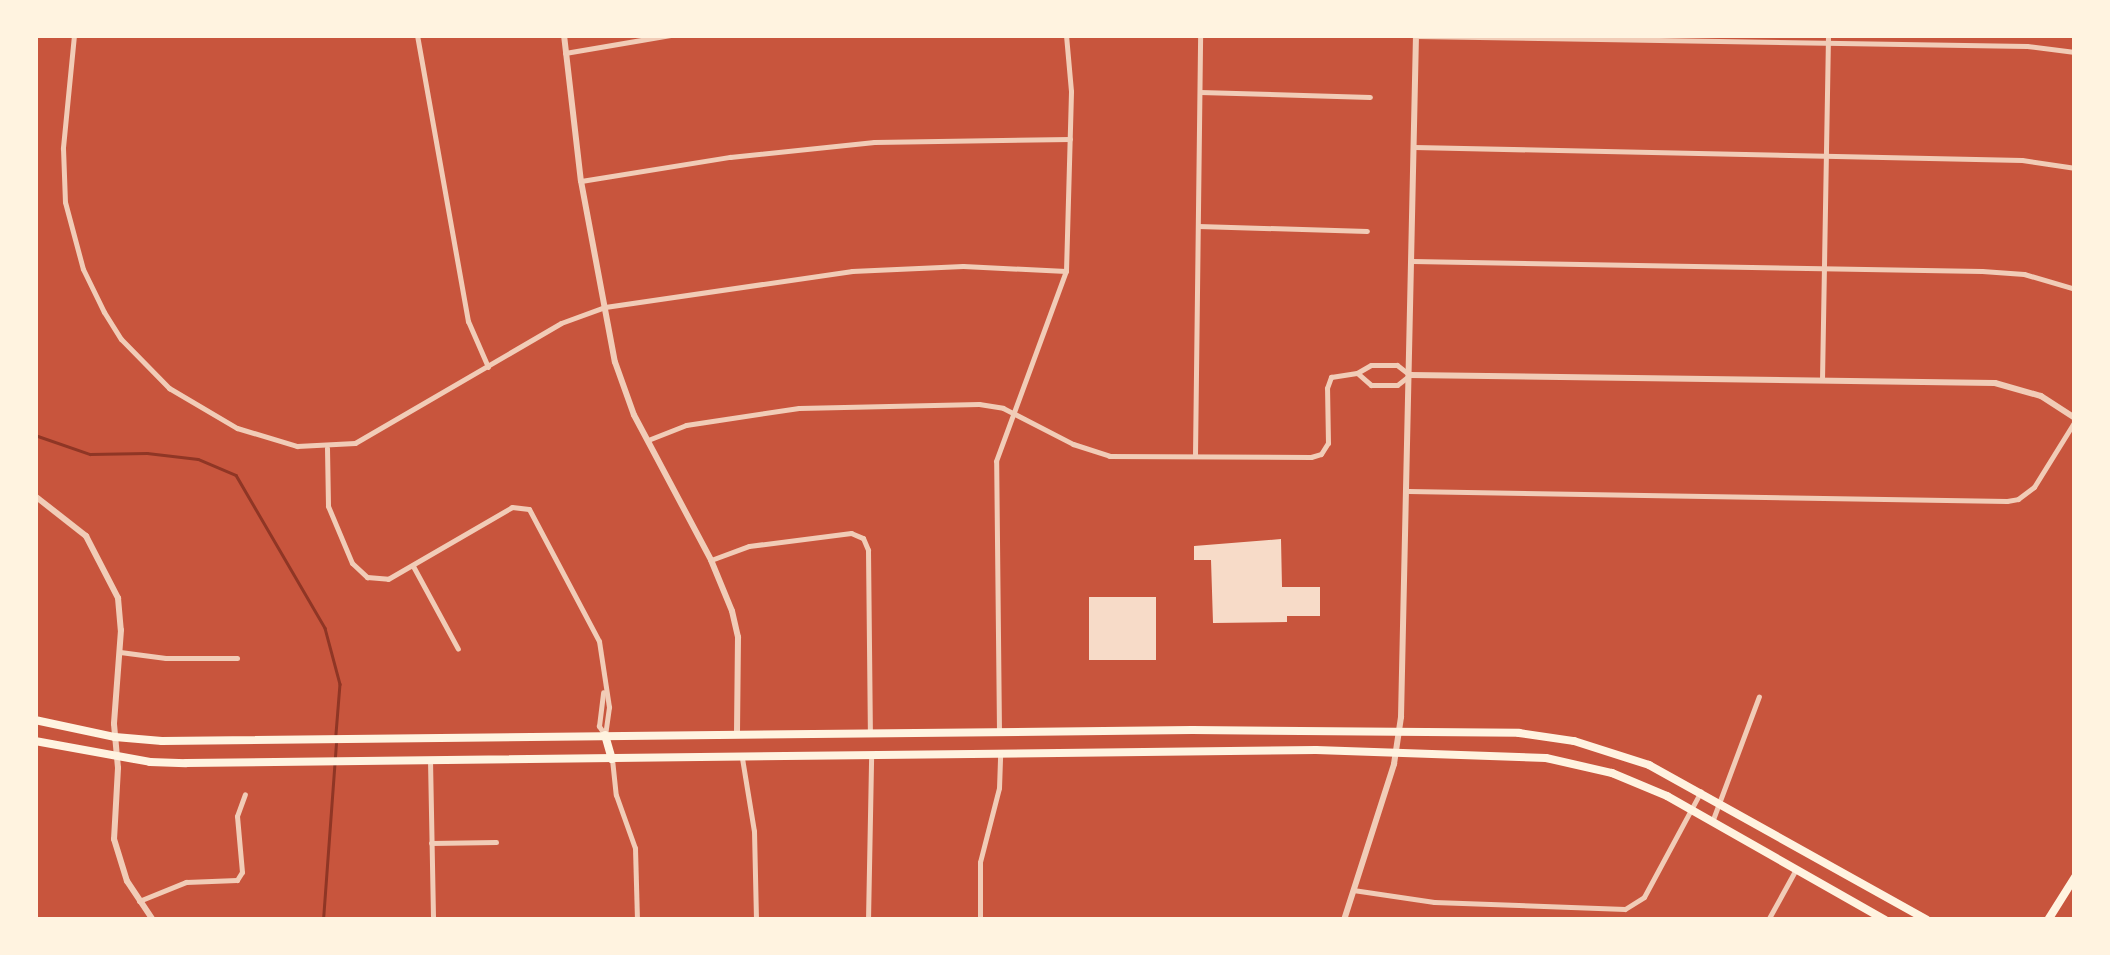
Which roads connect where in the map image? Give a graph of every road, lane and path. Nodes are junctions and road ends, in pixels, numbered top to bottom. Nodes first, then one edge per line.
1 (74, 35) edge
2 (417, 35) edge
3 (564, 35) edge
4 (670, 35) edge
5 (1066, 35) edge
6 (1200, 35) edge
7 (1416, 36) edge
8 (1828, 39) edge
9 (2075, 52) edge
10 (565, 53) junction
11 (1200, 92) junction
12 (1370, 96) dead end
13 (1070, 139) junction
14 (1414, 147) junction
15 (1826, 156) junction
16 (2075, 168) edge
17 (582, 181) junction
18 (1198, 226) junction
19 (1367, 231) dead end
20 (1412, 260) junction
21 (1822, 268) junction
22 (1066, 270) junction
23 (2075, 290) edge
24 (605, 307) junction
25 (488, 367) junction
26 (1357, 374) junction
27 (1410, 375) junction
28 (1822, 380) junction
29 (1012, 412) junction
30 (2075, 419) edge
31 (648, 440) junction
32 (327, 448) junction
33 (1195, 456) junction
34 (1408, 491) junction
35 (35, 496) edge
36 (711, 560) junction
37 (412, 566) junction
38 (458, 649) dead end
39 (120, 652) junction
40 (237, 658) dead end
41 (1760, 696) dead end
42 (35, 720) edge
43 (1192, 730) junction
44 (1399, 730) junction
45 (999, 731) junction
46 (870, 732) junction
47 (737, 734) junction
48 (605, 735) junction
49 (115, 736) junction
50 (35, 740) edge
51 (1396, 752) junction
52 (1192, 753) junction
53 (1619, 754) junction
54 (1000, 755) junction
55 (117, 756) junction
56 (871, 757) junction
57 (742, 758) junction
58 (612, 759) junction
59 (430, 760) junction
60 (1612, 772) junction
61 (1701, 791) junction
62 (245, 794) dead end
63 (1720, 803) junction
64 (1692, 810) junction
65 (1712, 822) junction
66 (496, 842) dead end
67 (431, 843) junction
68 (1806, 851) junction
69 (1796, 869) junction
70 (2075, 877) edge
71 (1353, 890) junction
72 (139, 901) junction
73 (1910, 910) junction
74 (153, 920) edge
75 (433, 920) edge
76 (636, 920) edge
77 (756, 920) edge
78 (868, 920) edge
79 (980, 920) edge
80 (1344, 920) edge
81 (1768, 920) edge
82 (1886, 920) edge
83 (1904, 920) edge
84 (1926, 920) edge
85 (2048, 920) edge

1 - 32 street
2 - 25 street
3 - 10 street
4 - 10 street
5 - 13 street
6 - 11 street
7 - 8 street
7 - 14 street
8 - 9 street
8 - 15 street
10 - 17 street
11 - 12 street
11 - 18 street
13 - 17 street
13 - 22 street
14 - 15 street
14 - 20 street
15 - 16 street
15 - 21 street
17 - 24 street
18 - 19 street
18 - 33 street
20 - 21 street
20 - 27 street
21 - 23 street
21 - 28 street
22 - 24 street
22 - 29 street
24 - 25 street
24 - 31 street
25 - 32 street
26 - 27 street
26 - 27 street
26 - 33 street
27 - 28 street
27 - 34 street
28 - 30 street
29 - 31 street
29 - 33 street
29 - 45 street
30 - 34 street
31 - 36 street
32 - 37 street
34 - 44 street
35 - 39 street
36 - 46 street
36 - 47 street
37 - 38 street
37 - 48 street
39 - 40 street
39 - 49 street
41 - 63 street
42 - 49 main road
43 - 44 main road
43 - 45 main road
43 - 52 main road
44 - 51 street
44 - 53 main road
45 - 46 main road
45 - 54 main road
46 - 47 main road
46 - 56 main road
47 - 48 main road
47 - 57 main road
48 - 49 main road
48 - 58 main road
49 - 55 street
50 - 55 main road
51 - 52 main road
51 - 60 main road
51 - 71 street
52 - 54 main road
53 - 60 main road
53 - 61 main road
54 - 56 main road
54 - 79 street
55 - 59 main road
55 - 72 street
56 - 57 main road
56 - 78 street
57 - 58 main road
57 - 77 street
58 - 59 main road
58 - 76 street
59 - 67 street
60 - 64 main road
61 - 63 main road
61 - 64 street
62 - 72 street
63 - 65 street
63 - 68 main road
64 - 65 main road
64 - 71 street
65 - 69 main road
66 - 67 street
67 - 75 street
68 - 69 main road
68 - 73 main road
69 - 81 street
69 - 82 main road
70 - 85 main road
71 - 80 street
72 - 74 street
73 - 83 main road
73 - 84 main road

